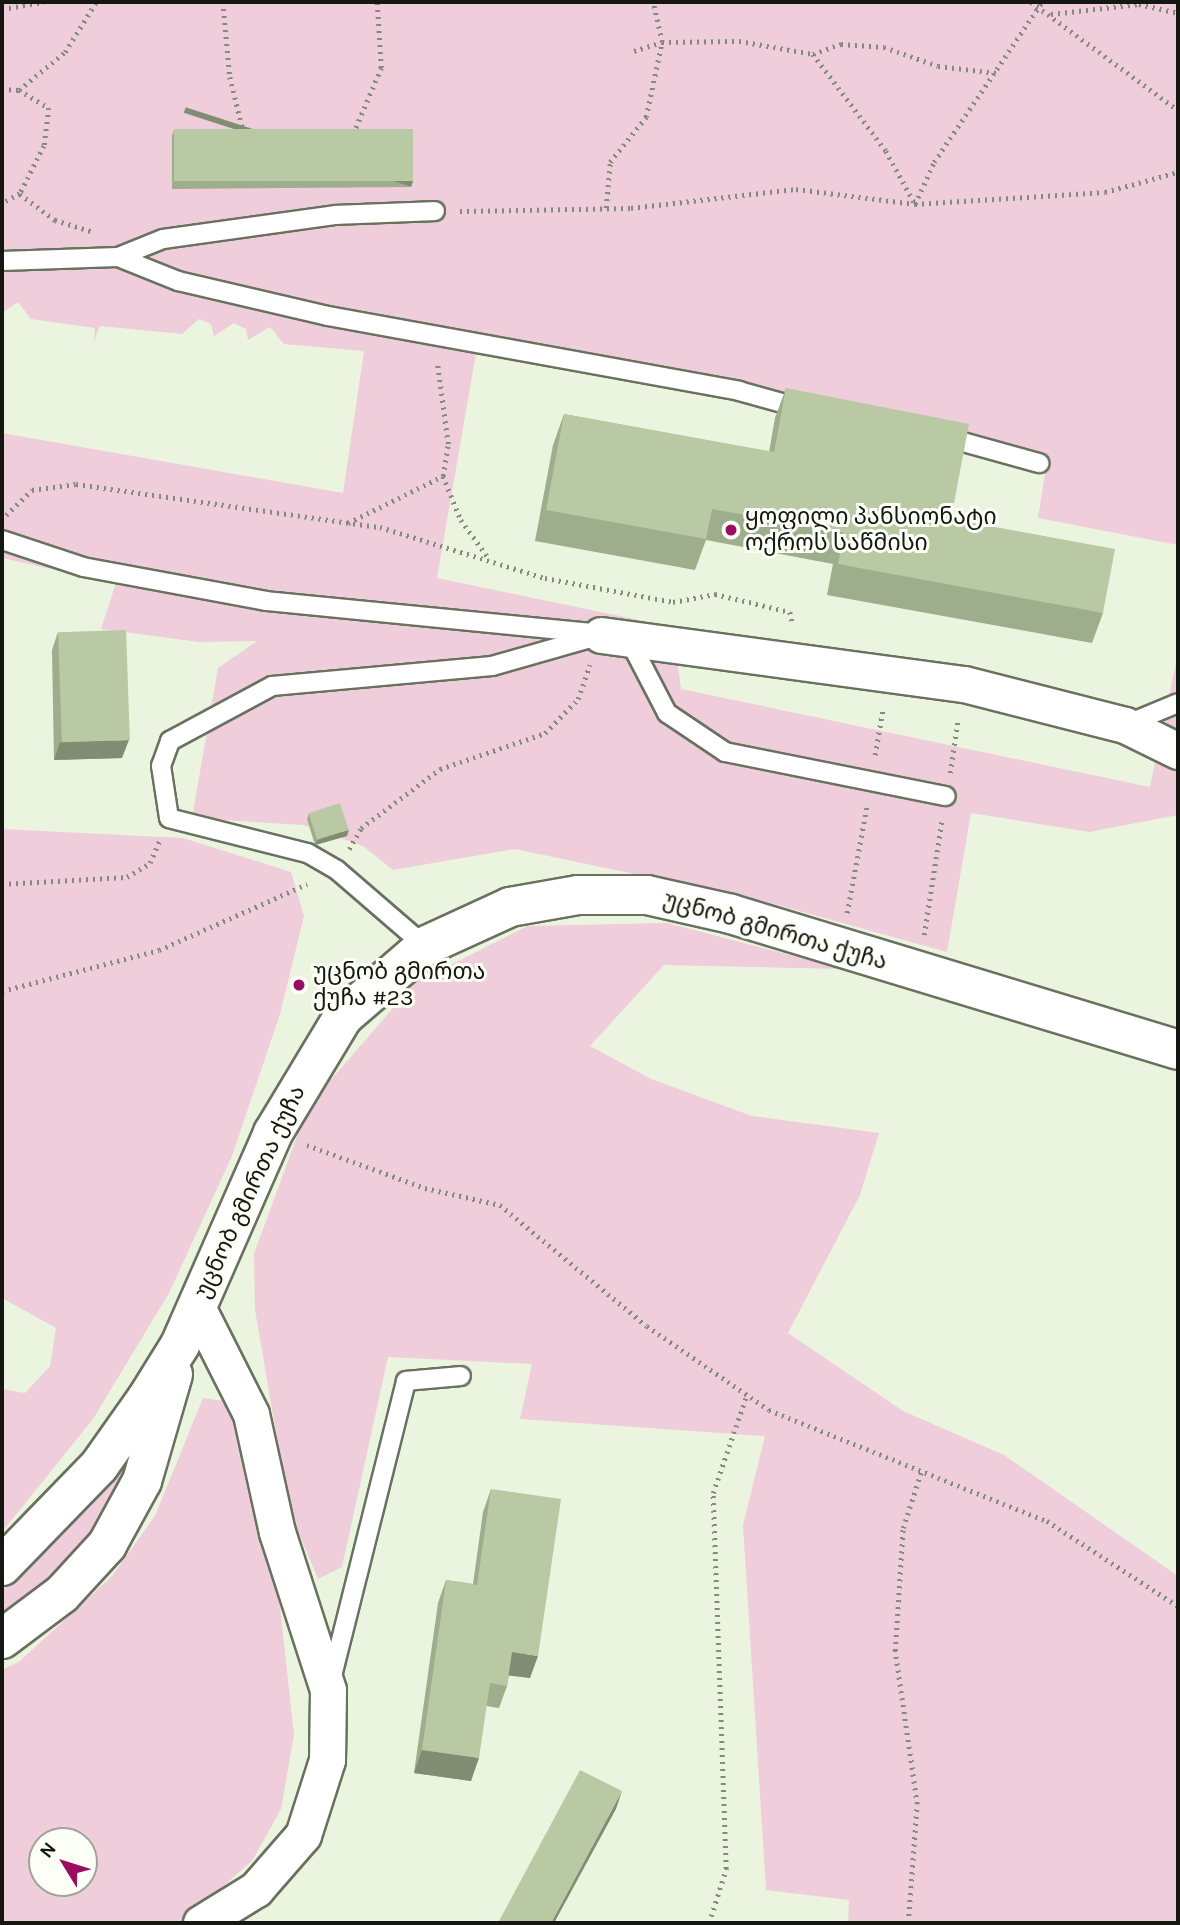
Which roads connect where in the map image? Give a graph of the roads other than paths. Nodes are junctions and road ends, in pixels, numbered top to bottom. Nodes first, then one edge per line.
1 (435, 211) road end
2 (118, 257) junction
3 (2, 261) edge
4 (828, 414) edge
5 (922, 432) edge
6 (1039, 463) dead end
7 (2, 540) edge
8 (615, 636) junction
9 (1178, 703) edge
10 (1125, 725) junction
11 (1178, 751) edge
12 (946, 796) road end
13 (425, 946) junction
14 (1178, 1050) edge
15 (197, 1307) junction
16 (180, 1345) junction
17 (461, 1376) dead end
18 (2, 1566) edge
19 (2, 1639) edge
20 (328, 1690) junction
21 (201, 1923) edge

1 - 2 lane
2 - 3 lane
2 - 4 lane
5 - 6 lane
7 - 8 lane
8 - 10 street
8 - 12 lane
8 - 13 lane
9 - 10 lane
10 - 11 street
13 - 14 main road, უცნობ გმირთა ქუჩა
13 - 15 main road, უცნობ გმირთა ქუჩა
15 - 16 main road, უცნობ გმირთა ქუჩა
15 - 20 street
16 - 18 main road, უცნობ გმირთა ქუჩა
16 - 19 main road, უცნობ გმირთა ქუჩა
17 - 20 lane
20 - 21 street

